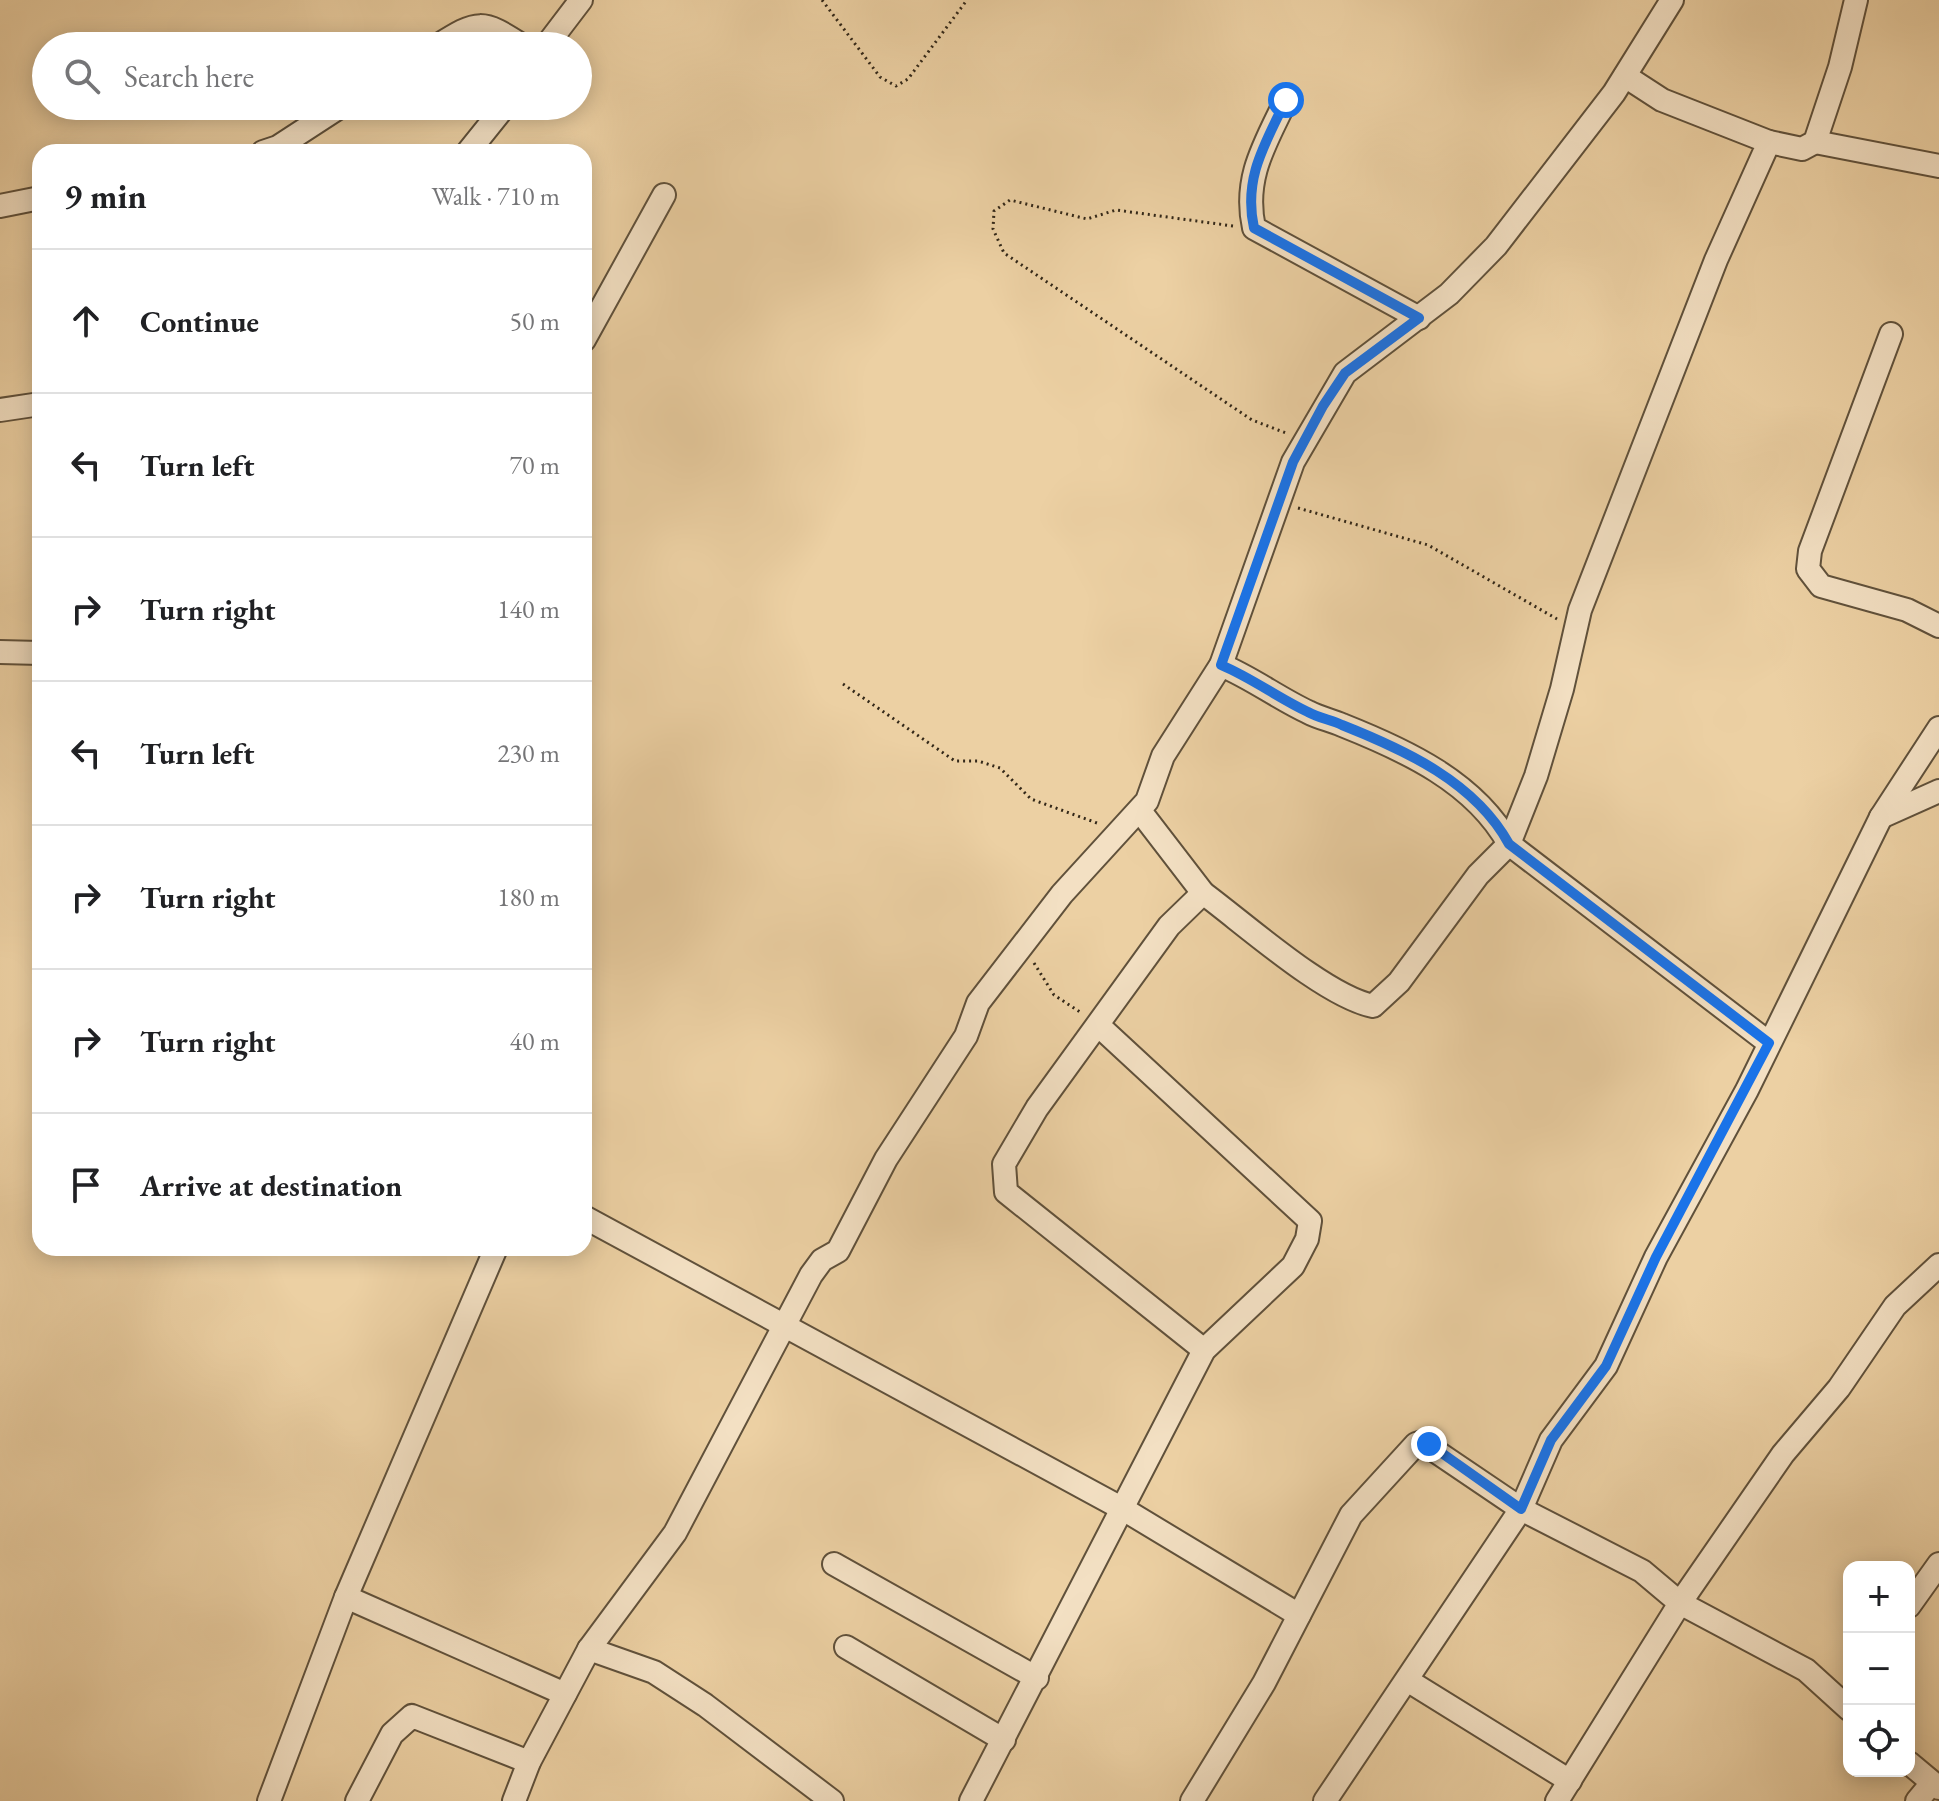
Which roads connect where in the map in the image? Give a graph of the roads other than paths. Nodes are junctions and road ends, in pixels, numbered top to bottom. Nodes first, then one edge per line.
1 (581, 0) edge
2 (1672, 0) edge
3 (1856, 0) edge
4 (460, 32) edge
5 (502, 32) edge
6 (557, 32) edge
7 (1625, 76) junction
8 (1286, 100) dead end
9 (319, 120) edge
10 (494, 120) edge
11 (1769, 142) junction
12 (1815, 142) junction
13 (283, 144) edge
14 (474, 144) edge
15 (1939, 166) edge
16 (664, 195) dead end
17 (32, 200) edge
18 (0, 206) edge
19 (1419, 318) junction
20 (592, 326) edge
21 (1891, 334) dead end
22 (32, 405) edge
23 (0, 410) edge
24 (1939, 626) edge
25 (0, 652) edge
26 (32, 653) edge
27 (1221, 665) junction
28 (1939, 728) edge
29 (1939, 791) edge
30 (1140, 811) junction
31 (1881, 817) junction
32 (1509, 844) junction
33 (1203, 893) junction
34 (1098, 1025) junction
35 (1769, 1043) junction
36 (592, 1221) edge
37 (493, 1256) edge
38 (1939, 1265) edge
39 (785, 1323) junction
40 (1204, 1350) junction
41 (1123, 1509) junction
42 (1521, 1509) junction
43 (834, 1564) dead end
44 (1939, 1564) edge
45 (346, 1597) junction
46 (1915, 1598) edge
47 (1680, 1603) junction
48 (1299, 1615) junction
49 (846, 1647) dead end
50 (589, 1649) junction
51 (1037, 1678) junction
52 (1407, 1680) junction
53 (565, 1694) junction
54 (1843, 1699) edge
55 (1004, 1740) junction
56 (529, 1762) junction
57 (1915, 1768) edge
58 (1570, 1781) junction
59 (1935, 1786) edge
60 (978, 1799) edge
61 (269, 1801) edge
62 (357, 1801) edge
63 (514, 1801) edge
64 (832, 1801) edge
65 (1192, 1801) edge
66 (1325, 1801) edge
67 (1557, 1801) edge
68 (1917, 1801) edge

1 - 6 street
2 - 7 street
3 - 12 street
4 - 5 street
7 - 11 street
7 - 19 street
8 - 19 street
9 - 13 street
10 - 14 street
11 - 12 street
11 - 32 street
12 - 15 street
16 - 20 street
17 - 18 street
19 - 27 street
21 - 24 street
22 - 23 street
25 - 26 street
27 - 30 street
27 - 32 street
28 - 31 street
29 - 31 street
30 - 33 street
30 - 39 street
31 - 35 street
32 - 33 street
32 - 35 street
33 - 34 street
34 - 40 street
34 - 40 street
35 - 42 street
36 - 39 street
37 - 45 street
38 - 47 street
39 - 41 street
39 - 50 street
40 - 41 street
41 - 48 street
41 - 51 street
42 - 47 street
42 - 48 street
42 - 52 street
43 - 51 street
44 - 46 street
45 - 53 street
45 - 61 street
47 - 54 street
47 - 58 street
48 - 65 street
49 - 55 street
50 - 53 street
50 - 64 street
51 - 55 street
52 - 58 street
52 - 66 street
53 - 56 street
55 - 60 street
56 - 62 street
56 - 63 street
57 - 59 street
58 - 67 street
59 - 68 street

